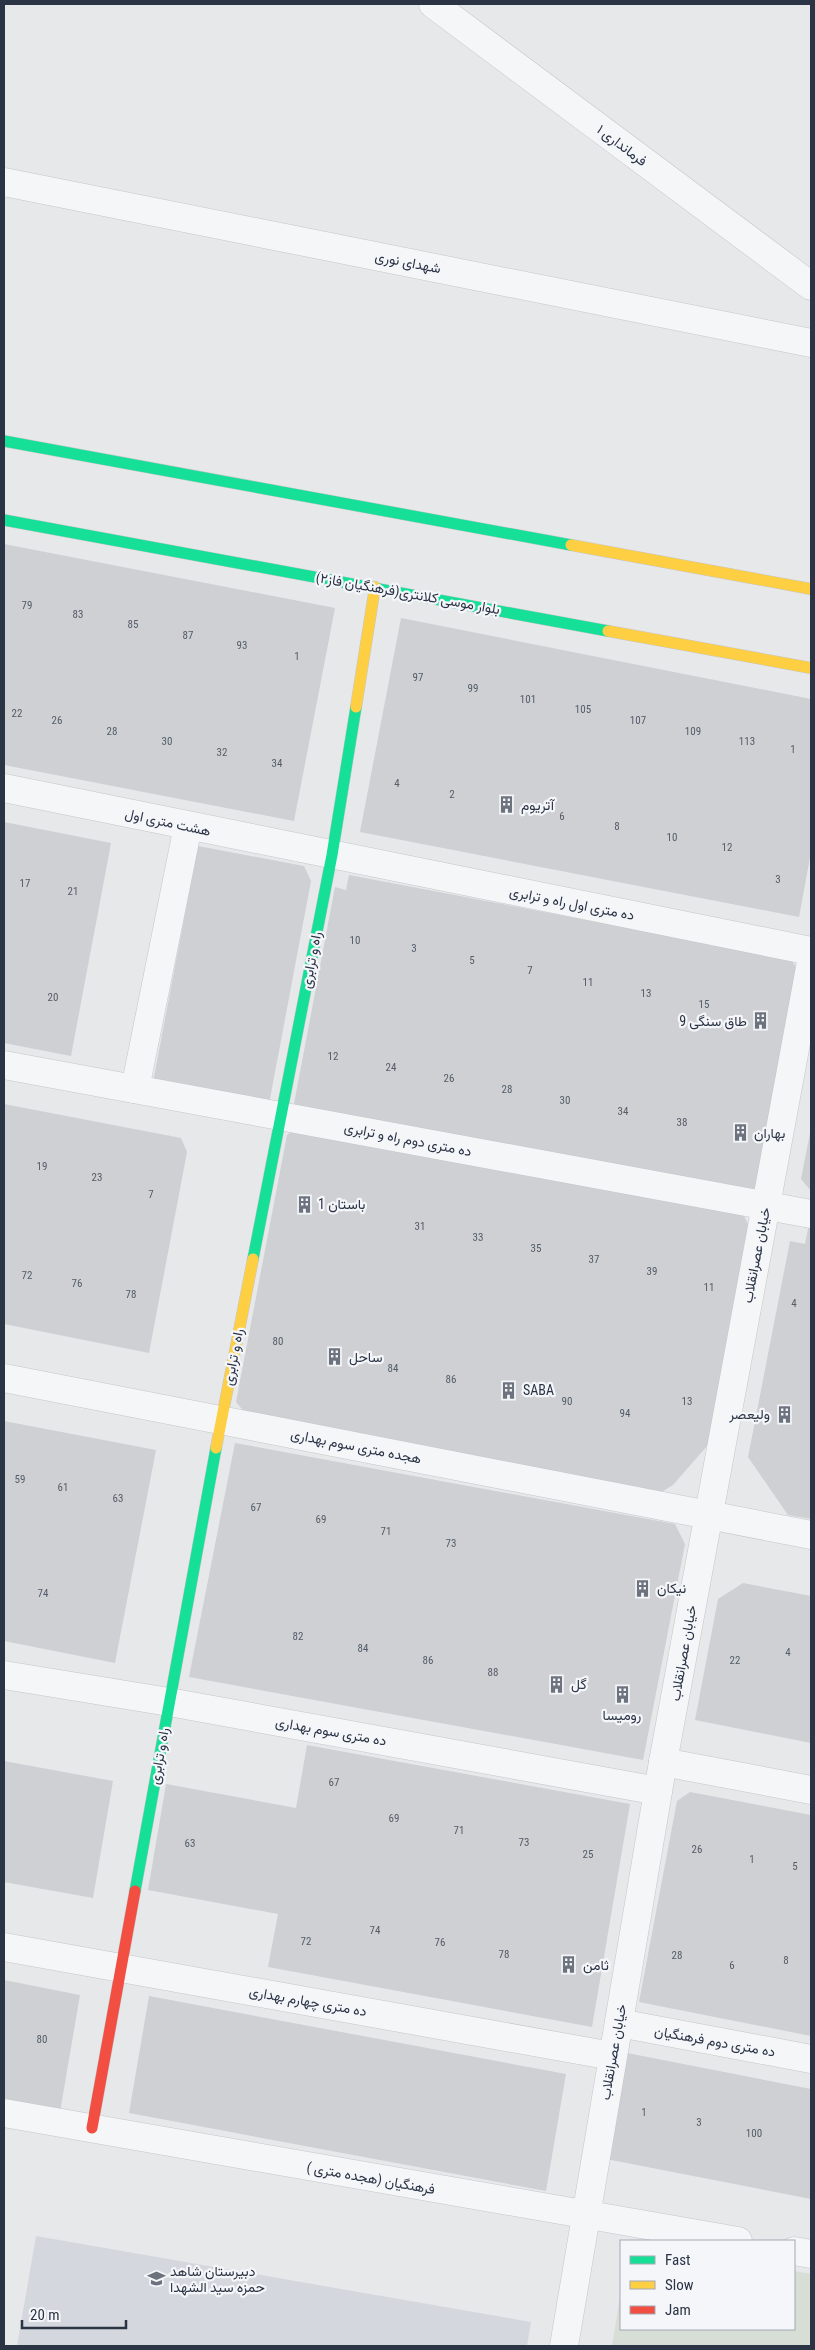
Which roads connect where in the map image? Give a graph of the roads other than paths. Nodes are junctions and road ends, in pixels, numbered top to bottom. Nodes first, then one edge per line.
1 (432, 4) edge
2 (4, 182) edge
3 (811, 286) edge
4 (811, 343) edge
5 (4, 441) edge
6 (4, 520) edge
7 (375, 587) junction
8 (811, 589) edge
9 (811, 668) edge
10 (4, 788) edge
11 (188, 826) junction
12 (332, 855) junction
13 (811, 951) edge
14 (811, 962) edge
15 (4, 1065) edge
16 (136, 1089) junction
17 (280, 1115) junction
18 (766, 1206) junction
19 (811, 1214) edge
20 (4, 1378) edge
21 (220, 1420) junction
22 (708, 1514) junction
23 (811, 1535) edge
24 (4, 1675) edge
25 (169, 1702) junction
26 (663, 1762) junction
27 (658, 1790) junction
28 (811, 1790) edge
29 (4, 1947) edge
30 (121, 1968) junction
31 (618, 2023) junction
32 (612, 2056) junction
33 (811, 2059) edge
34 (4, 2113) edge
35 (92, 2128) junction
36 (586, 2216) junction
37 (732, 2240) edge
38 (795, 2251) edge
39 (811, 2254) edge
40 (564, 2346) edge

1 - 3 street, فرمانداری ۱
2 - 4 street, شهدای نوری
5 - 8 main road
6 - 7 main road, بلوار موسی کلانتری(فرهنگیان فاز۲)
7 - 9 main road, بلوار موسی کلانتری(فرهنگیان فاز۲)
7 - 12 main road, راه و ترابری
10 - 11 street, هشت متری اول
11 - 12 street, هشت متری اول
11 - 16 street
12 - 13 street, ده متری اول راه و ترابری
12 - 17 main road, راه و ترابری
14 - 18 street, خیابان عصرانقلاب
15 - 16 street, ده متری دوم راه و ترابری
16 - 17 street, ده متری دوم راه و ترابری
17 - 18 street, ده متری دوم راه و ترابری
17 - 21 main road, راه و ترابری
18 - 19 street, ده متری دوم راه و ترابری
18 - 22 street, خیابان عصرانقلاب
20 - 21 street, هجده متری سوم بهداری
21 - 22 street, هجده متری سوم بهداری
21 - 25 main road, راه و ترابری
22 - 23 street, هجده متری سوم بهداری
22 - 26 street, خیابان عصرانقلاب
24 - 25 street, ده متری سوم بهداری
25 - 27 street, ده متری سوم بهداری
25 - 30 main road, راه و ترابری
26 - 27 street, خیابان عصرانقلاب
26 - 28 street
27 - 31 street, خیابان عصرانقلاب
29 - 30 street, ده متری چهارم بهداری
30 - 32 street, ده متری چهارم بهداری
30 - 35 main road, راه و ترابری
31 - 32 street, خیابان عصرانقلاب
31 - 33 street, ده متری دوم فرهنگیان
32 - 36 street, خیابان عصرانقلاب
34 - 35 street, فرهنگیان (هجده متری )
35 - 36 street, فرهنگیان (هجده متری )
36 - 37 street, فرهنگیان (هجده متری )
36 - 40 street, خیابان عصرانقلاب
38 - 39 street

